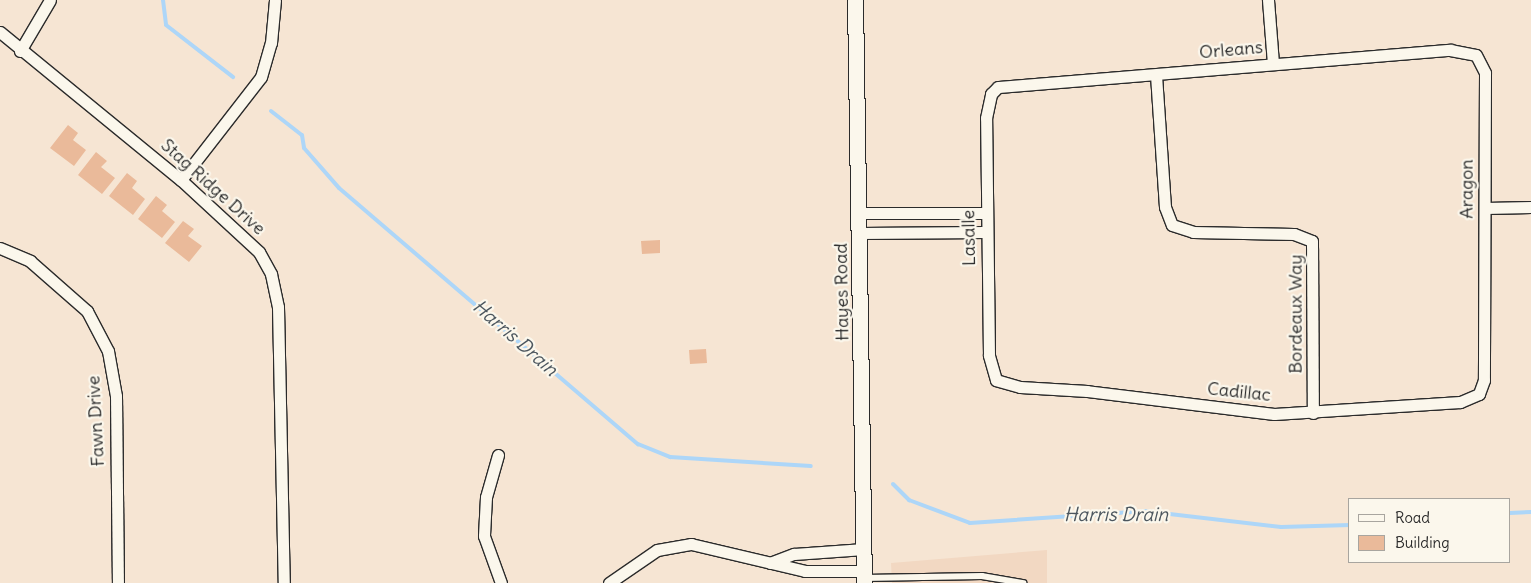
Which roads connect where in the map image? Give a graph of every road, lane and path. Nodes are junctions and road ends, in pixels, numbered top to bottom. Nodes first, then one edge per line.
1 (50, 0) edge
2 (275, 0) edge
3 (855, 0) edge
4 (1268, 0) edge
5 (0, 32) edge
6 (20, 51) junction
7 (1476, 55) joint
8 (1272, 64) junction
9 (1156, 75) junction
10 (991, 94) joint
11 (181, 180) junction
12 (1531, 207) edge
13 (1484, 208) junction
14 (859, 213) junction
15 (986, 213) junction
16 (860, 232) junction
17 (986, 232) junction
18 (0, 248) edge
19 (996, 380) joint
20 (1479, 394) joint
21 (1313, 413) junction
22 (498, 455) dead end
23 (864, 549) junction
24 (770, 563) junction
25 (864, 578) edge
26 (912, 580) edge
27 (118, 583) edge
28 (284, 583) edge
29 (501, 583) edge
30 (610, 583) edge
31 (1022, 583) edge

1 - 6 street
2 - 11 street
3 - 14 street, Hayes Road
4 - 8 street
5 - 6 street, Stag Ridge Drive
6 - 11 street, Stag Ridge Drive
7 - 8 street, Orleans
7 - 13 street, Aragon
8 - 9 street, Orleans
9 - 10 street, Orleans
9 - 21 street, Bordeaux Way
10 - 15 street, Lasalle
11 - 28 street, Stag Ridge Drive
12 - 13 street
13 - 20 street, Aragon
14 - 15 street
14 - 16 street, Hayes Road
15 - 17 street, Lasalle
16 - 17 street
16 - 23 street, Hayes Road
17 - 19 street, Lasalle
18 - 27 street, Fawn Drive
19 - 21 street, Cadillac
20 - 21 street, Cadillac
22 - 29 street
23 - 24 street
23 - 25 street, Hayes Road
24 - 25 street
24 - 30 street
25 - 26 lane
26 - 31 lane

